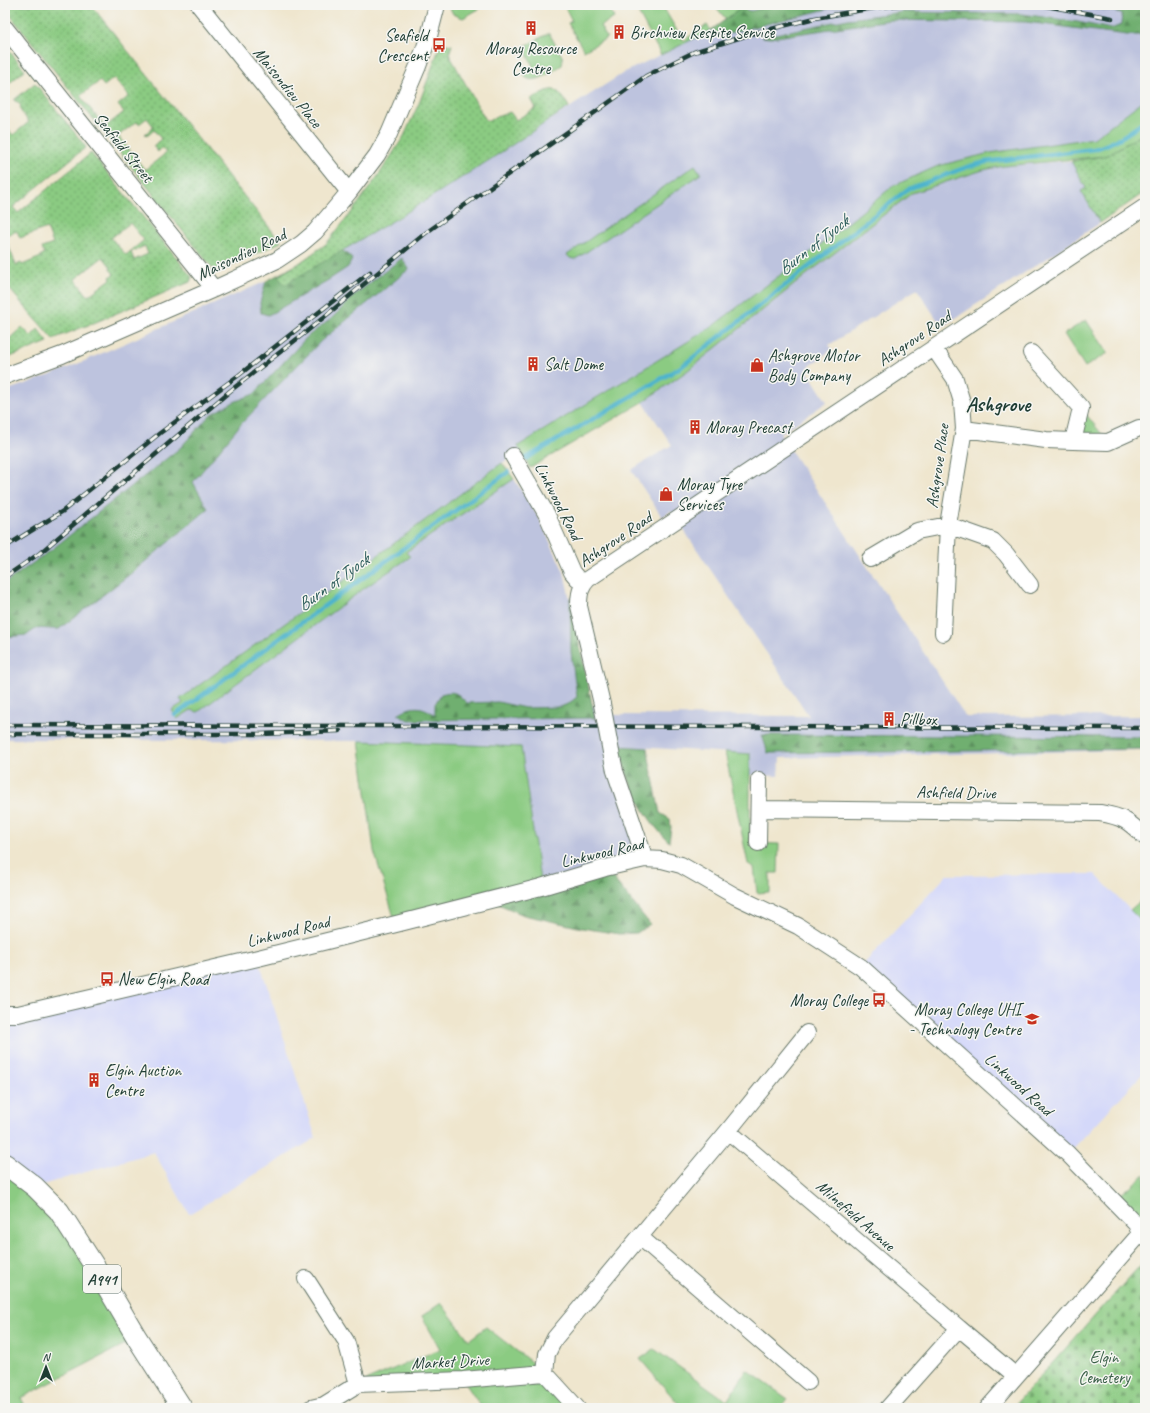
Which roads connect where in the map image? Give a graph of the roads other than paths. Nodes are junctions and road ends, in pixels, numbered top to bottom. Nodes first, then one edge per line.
1 (198, 5) edge
2 (437, 5) edge
3 (5, 28) edge
4 (348, 192) junction
5 (1145, 207) edge
6 (214, 289) junction
7 (934, 348) junction
8 (1031, 354) dead end
9 (5, 376) edge
10 (1139, 428) dead end
11 (964, 429) junction
12 (1073, 442) junction
13 (513, 456) dead end
14 (948, 525) junction
15 (870, 559) dead end
16 (584, 584) junction
17 (1030, 585) dead end
18 (943, 633) dead end
19 (759, 780) dead end
20 (759, 809) junction
21 (1145, 837) edge
22 (758, 843) dead end
23 (645, 859) junction
24 (9, 1017) edge
25 (807, 1033) dead end
26 (728, 1131) junction
27 (5, 1164) edge
28 (1142, 1228) edge
29 (640, 1237) junction
30 (306, 1279) dead end
31 (959, 1328) junction
32 (545, 1373) junction
33 (1016, 1376) junction
34 (808, 1382) dead end
35 (358, 1384) junction
36 (182, 1408) edge
37 (311, 1408) edge
38 (577, 1408) edge
39 (888, 1408) edge
40 (988, 1408) edge

1 - 4 street, Maisondieu Place
2 - 4 street, Maisondieu Road
3 - 6 street, Seafield Street
4 - 6 street, Maisondieu Road
5 - 7 street, Ashgrove Road
6 - 9 street, Maisondieu Road
7 - 11 street, Ashgrove Place
7 - 16 street, Ashgrove Road
8 - 12 street
10 - 12 street
11 - 12 street
11 - 14 street, Ashgrove Place
13 - 16 street, Linkwood Road
14 - 15 street, Ashgrove Place
14 - 17 street, Ashgrove Place
14 - 18 street, Ashgrove Place
16 - 23 street, Ashgrove Road, bridge
19 - 20 street
20 - 21 street, Ashfield Drive
20 - 22 street
23 - 24 street, Linkwood Road
23 - 28 street, Linkwood Road
25 - 26 street
26 - 29 street
26 - 31 street, Milnefield Avenue
27 - 36 main road, A941
28 - 33 street
29 - 32 street
29 - 34 street
30 - 35 street
31 - 33 street, Milnefield Avenue
31 - 39 street
32 - 35 street, Market Drive
32 - 38 street
33 - 40 street
35 - 37 street, Market Drive

